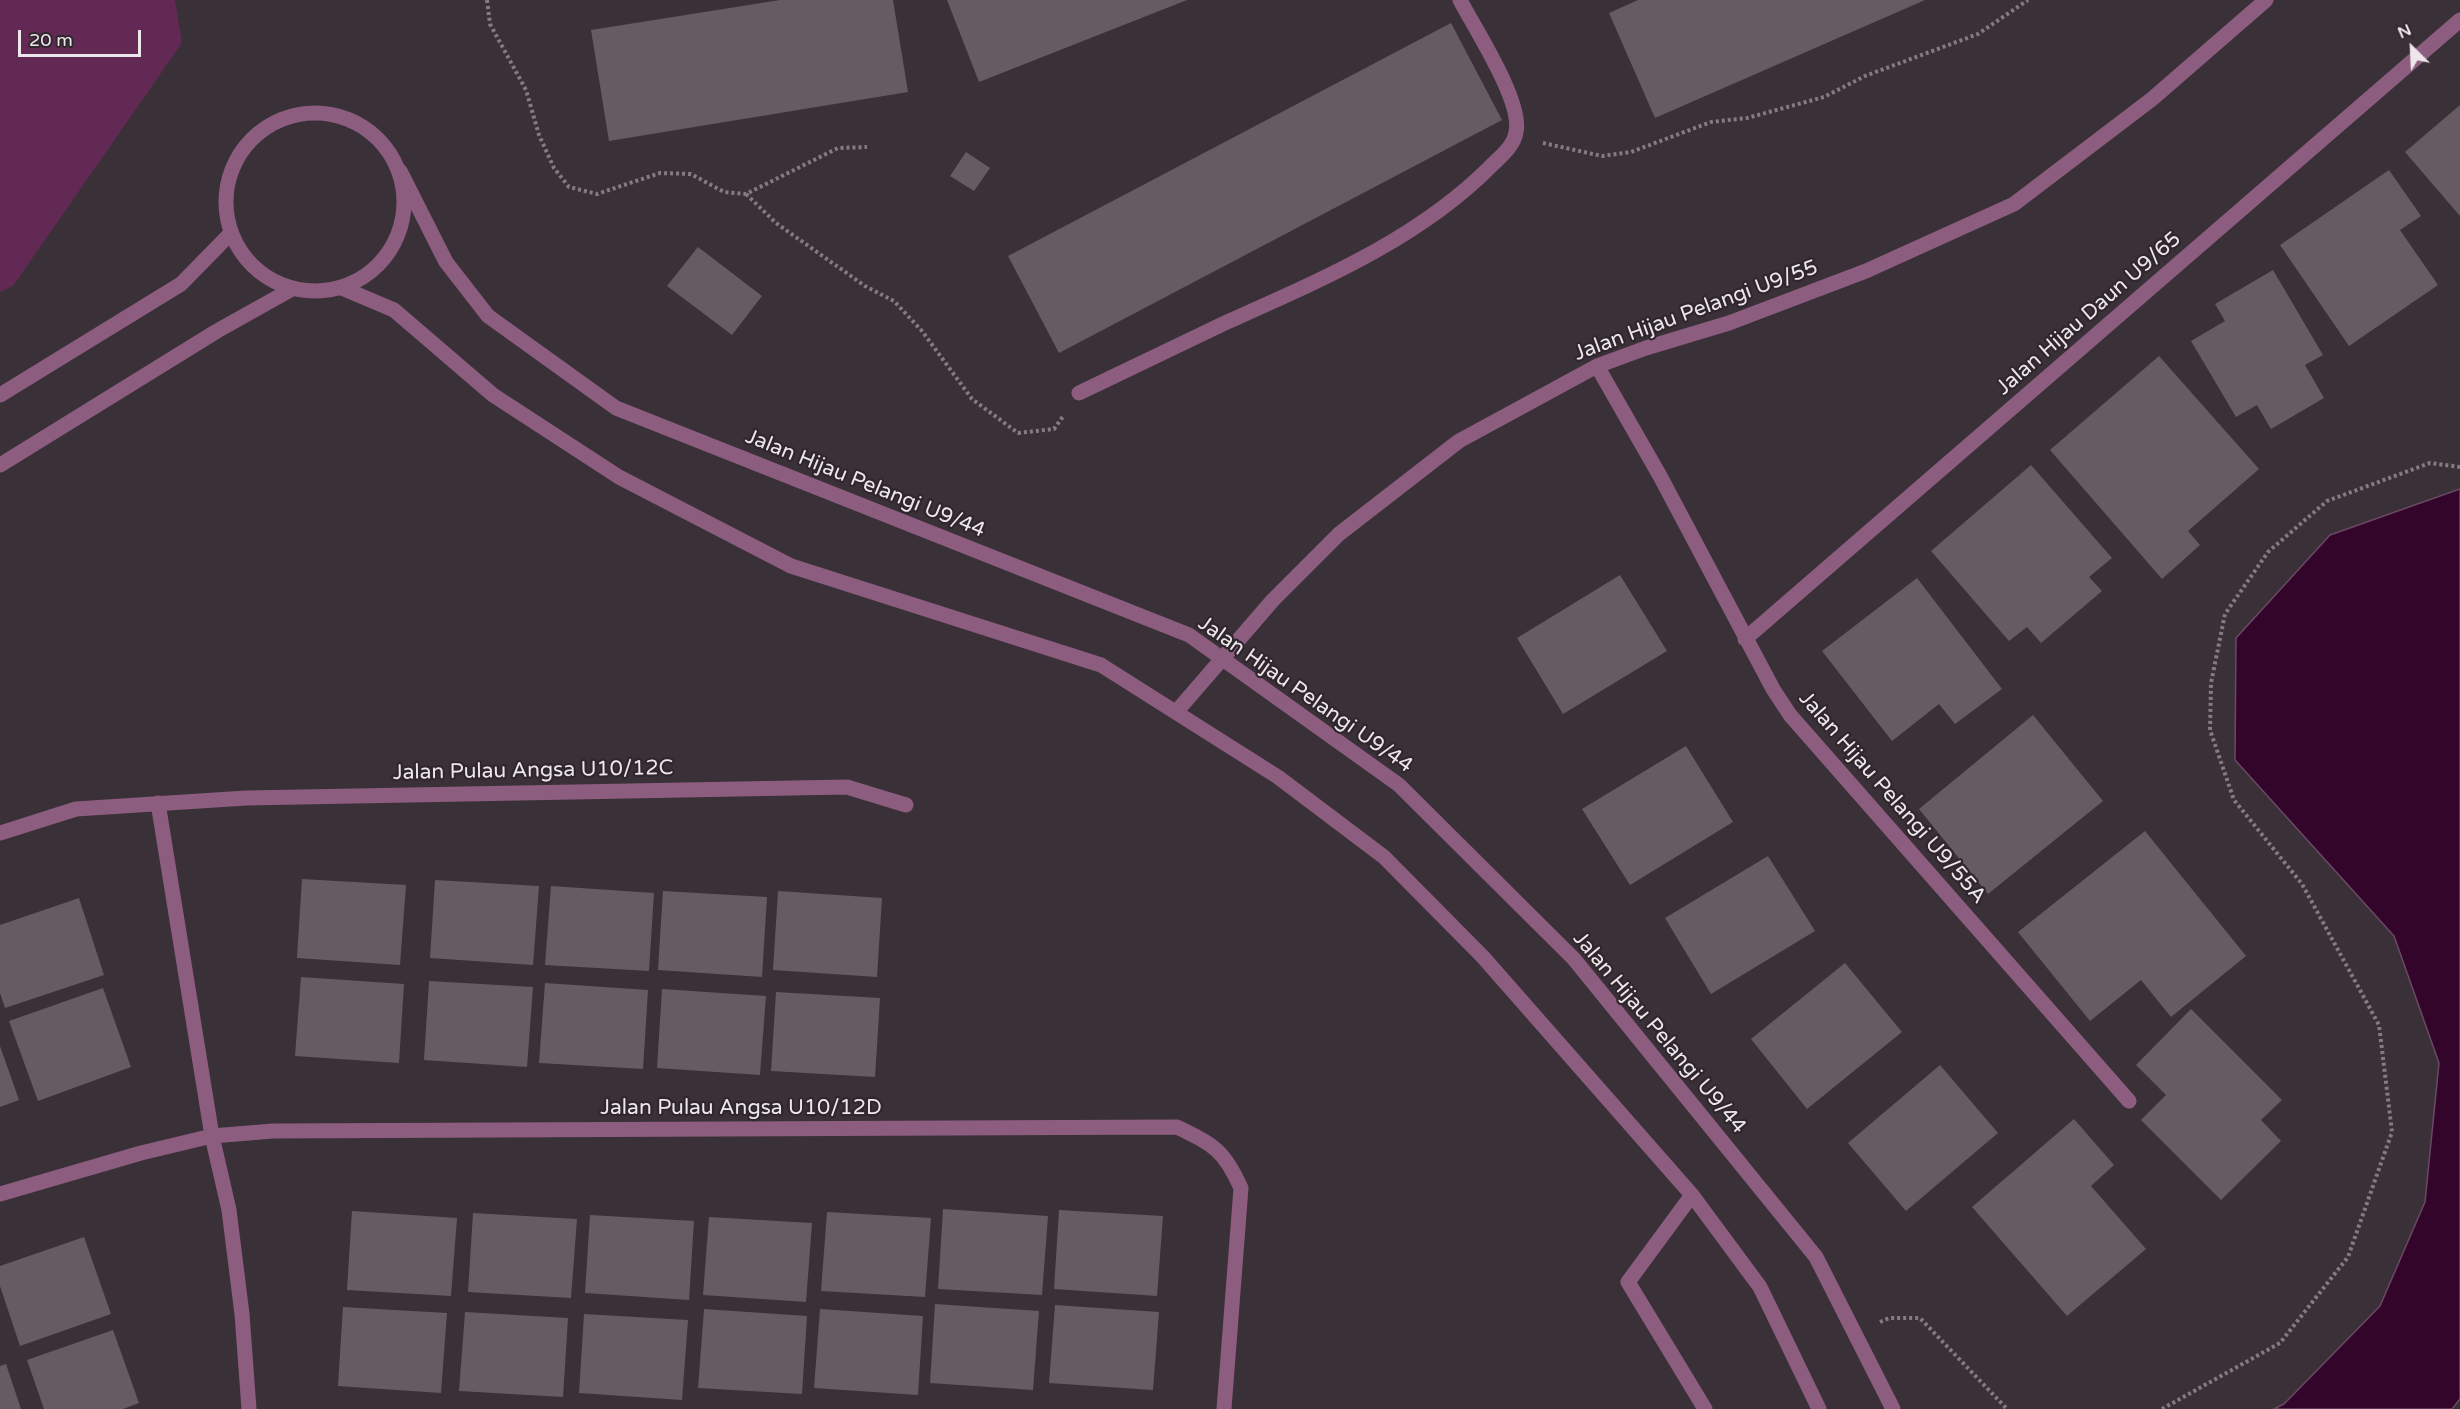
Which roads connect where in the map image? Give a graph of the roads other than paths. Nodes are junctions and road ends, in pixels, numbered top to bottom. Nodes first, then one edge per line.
1 (1460, 0) edge
2 (2266, 0) edge
3 (2460, 20) edge
4 (400, 171) junction
5 (231, 233) junction
6 (342, 288) junction
7 (292, 289) junction
8 (1597, 366) junction
9 (1079, 393) road end
10 (0, 395) edge
11 (0, 465) edge
12 (1745, 639) junction
13 (1220, 659) junction
14 (1177, 711) junction
15 (158, 803) junction
16 (906, 805) dead end
17 (0, 833) edge
18 (2129, 1101) dead end
19 (212, 1136) junction
20 (0, 1194) edge
21 (1692, 1195) junction
22 (249, 1409) edge
23 (1224, 1409) edge
24 (1705, 1409) edge
25 (1819, 1409) edge
26 (1893, 1409) edge

1 - 9 street
2 - 8 street, Jalan Hijau Pelangi U9/55
3 - 12 street, Jalan Hijau Daun U9/65
4 - 5 street
4 - 6 street
4 - 13 street, Jalan Hijau Pelangi U9/44
5 - 7 street
5 - 10 street
6 - 7 street
6 - 14 street
7 - 11 street
8 - 12 street, Jalan Hijau Pelangi U9/55A
8 - 13 street, Jalan Hijau Pelangi U9/55
12 - 18 street, Jalan Hijau Pelangi U9/55A
13 - 14 street, Jalan Hijau Pelangi U9/55
13 - 26 street, Jalan Hijau Pelangi U9/44
14 - 21 street
15 - 16 street, Jalan Pulau Angsa U10/12C
15 - 17 street, Jalan Pulau Angsa U10/12C
15 - 19 street
19 - 20 street, Jalan Pulau Angsa U10/12D
19 - 22 street
19 - 23 street, Jalan Pulau Angsa U10/12D
21 - 24 street
21 - 25 street

